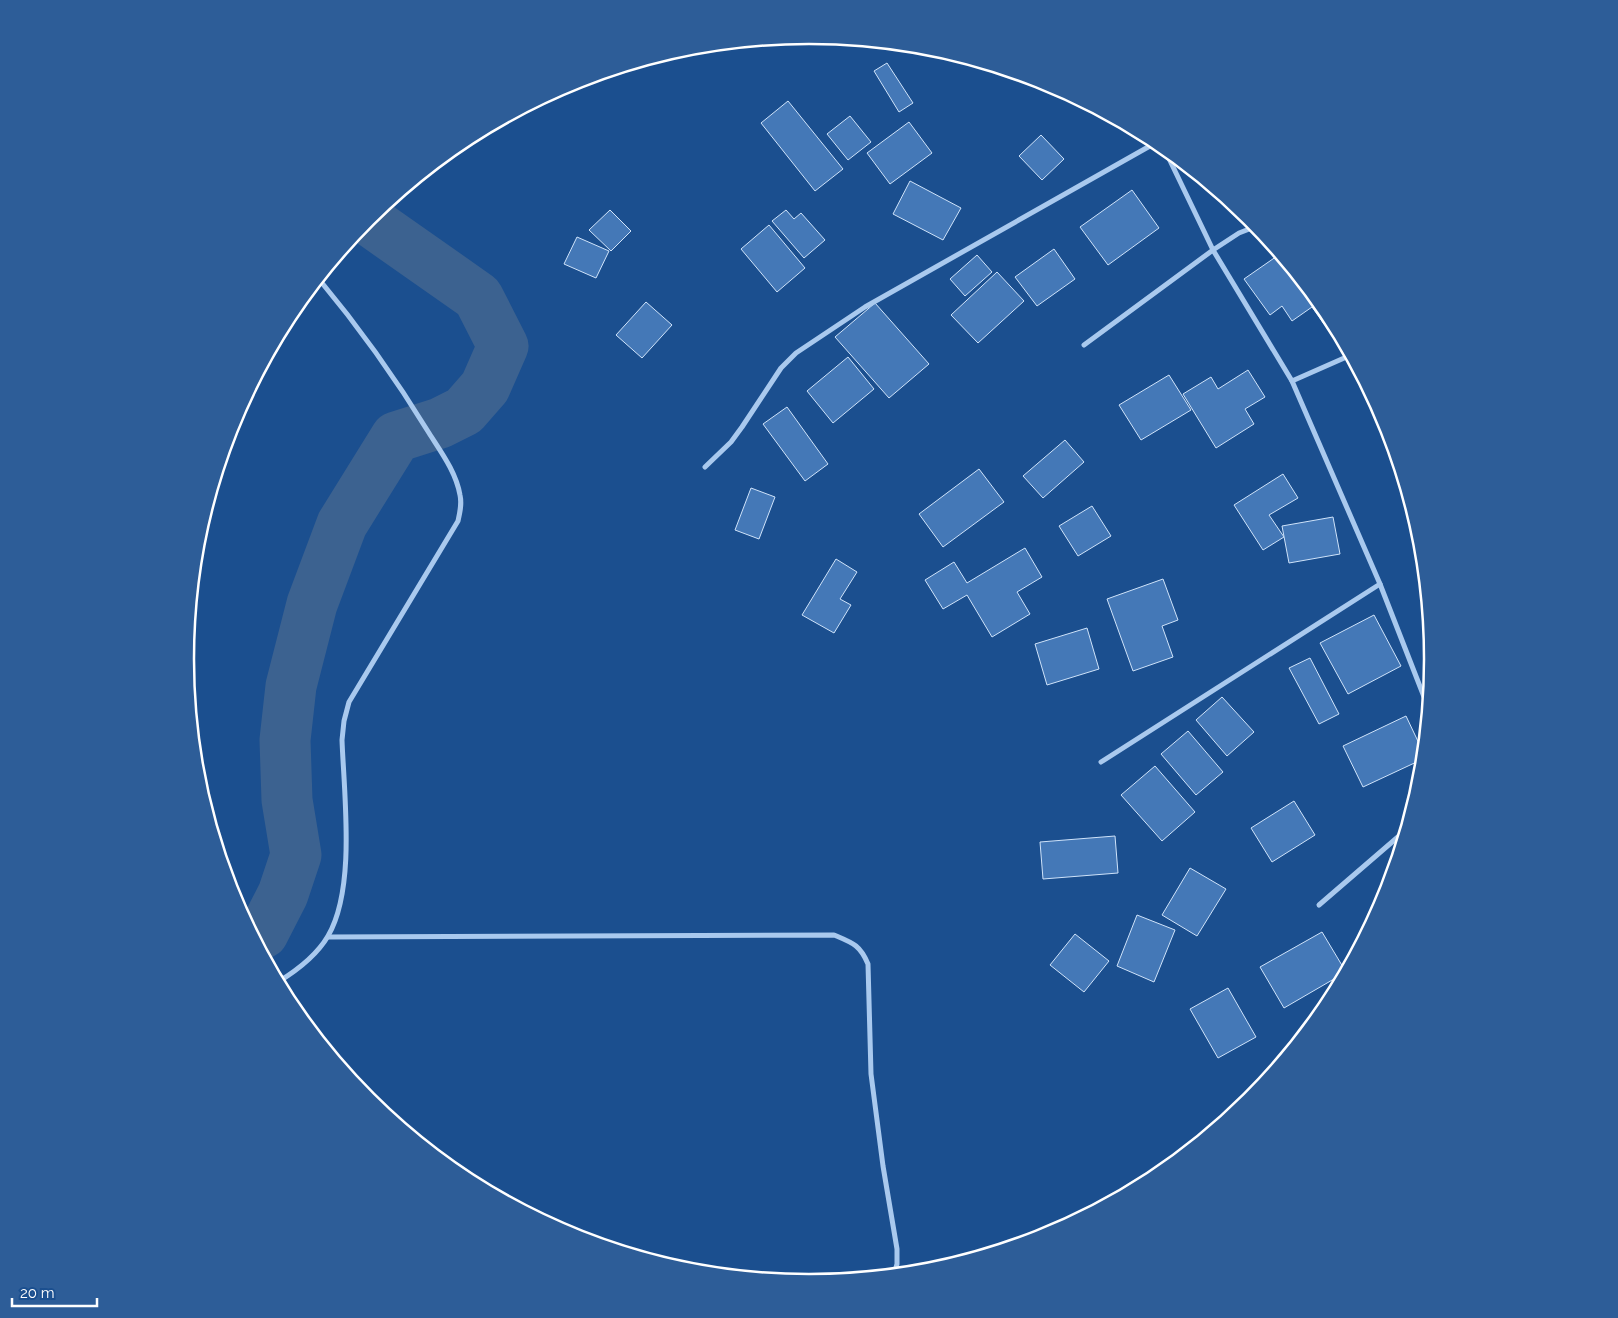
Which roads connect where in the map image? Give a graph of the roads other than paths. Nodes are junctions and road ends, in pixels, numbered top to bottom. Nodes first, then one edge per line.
1 (1150, 146) edge
2 (1170, 161) edge
3 (1249, 229) edge
4 (1213, 250) junction
5 (322, 283) edge
6 (1084, 345) dead end
7 (1345, 357) edge
8 (1292, 381) junction
9 (704, 467) dead end
10 (1380, 584) junction
11 (1423, 694) edge
12 (1101, 762) dead end
13 (1398, 837) edge
14 (1319, 905) dead end
15 (328, 937) junction
16 (283, 979) edge
17 (896, 1268) edge

1 - 9 street
2 - 4 street
3 - 4 street
4 - 6 street
4 - 8 street
5 - 15 street
7 - 8 street
8 - 10 street
10 - 11 street
10 - 12 street
13 - 14 street
15 - 16 street
15 - 17 street

